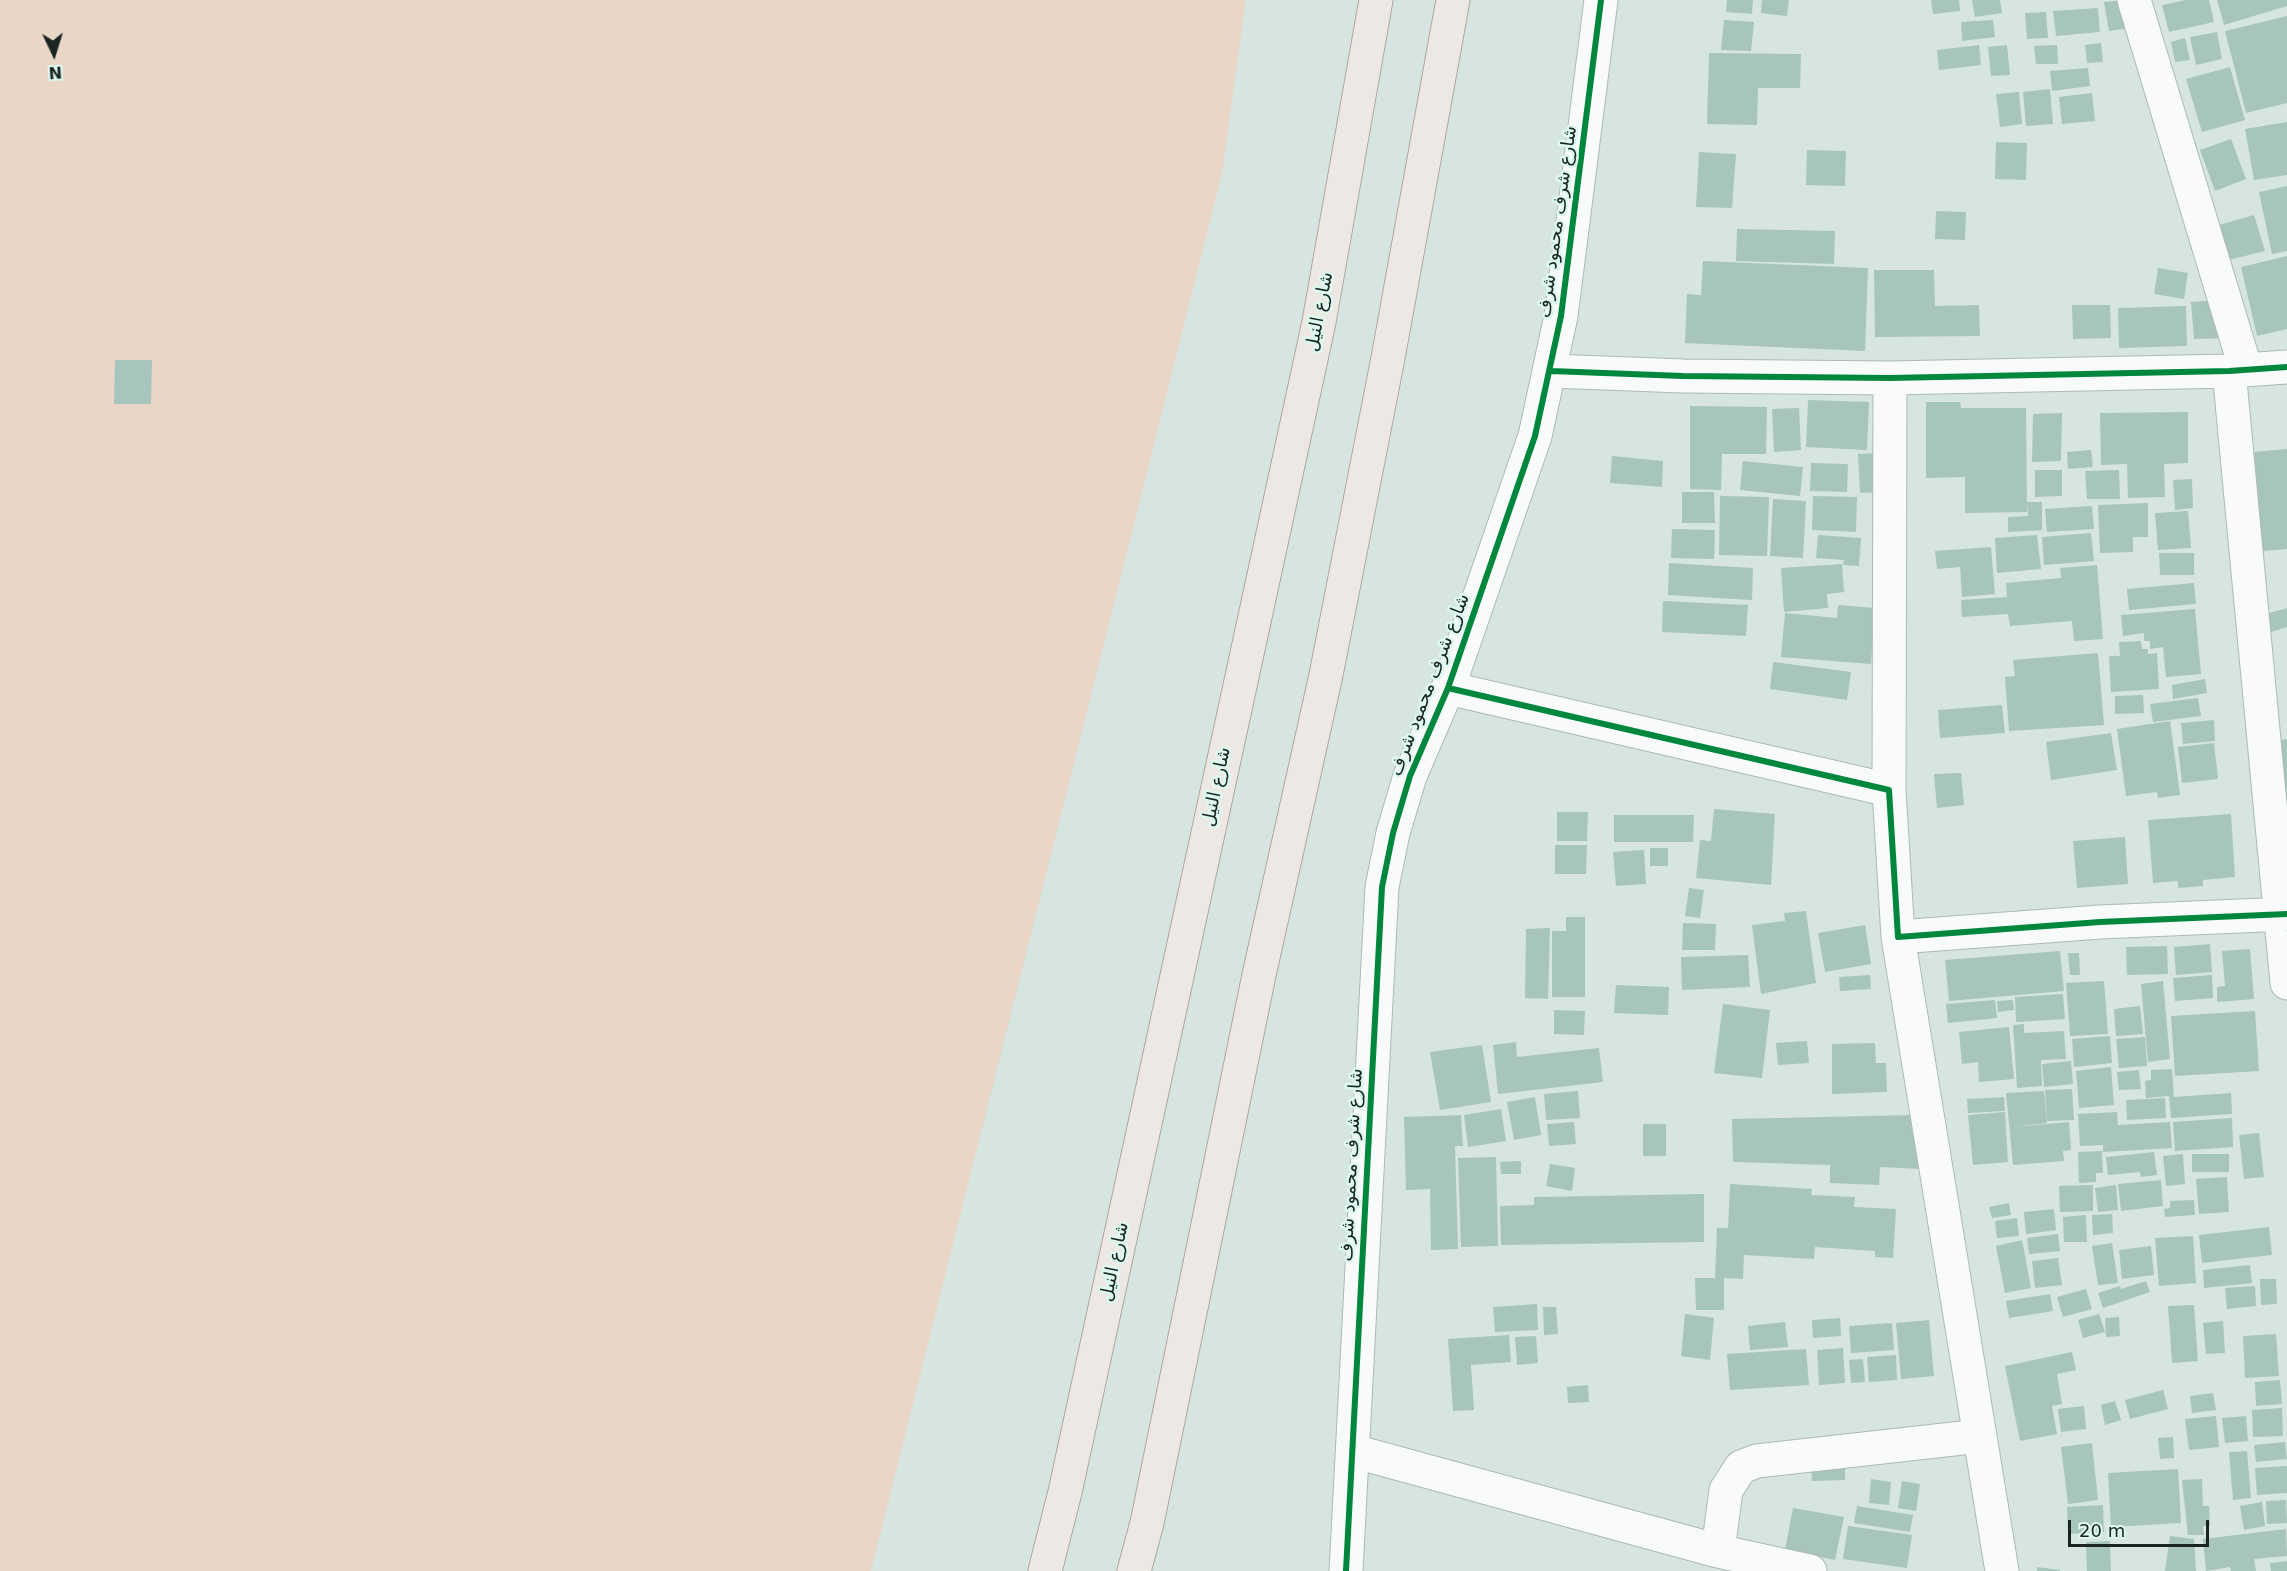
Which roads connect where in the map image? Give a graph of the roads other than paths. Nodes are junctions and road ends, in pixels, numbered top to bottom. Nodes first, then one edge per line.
1 (1376, 0) edge
2 (1453, 0) edge
3 (1601, 0) edge
4 (2134, 0) edge
5 (2287, 367) edge
6 (1551, 370) junction
7 (2238, 370) junction
8 (1890, 378) junction
9 (1448, 688) junction
10 (1890, 790) junction
11 (2285, 914) edge
12 (1898, 937) junction
13 (2287, 983) edge
14 (1980, 1436) junction
15 (1353, 1451) junction
16 (1719, 1551) junction
17 (1790, 1569) edge
18 (1045, 1571) edge
19 (1134, 1571) edge
20 (1346, 1571) edge
21 (2002, 1571) edge

1 - 18 main road, شارع النيل
2 - 19 main road
3 - 6 street, شارع شرف محمود شرف
4 - 7 street
5 - 7 street
6 - 8 street
6 - 9 street, شارع شرف محمود شرف
7 - 8 street
7 - 11 street
8 - 10 street
9 - 10 street
9 - 15 street, شارع شرف محمود شرف
10 - 12 street
11 - 12 street
11 - 13 street
12 - 14 street
14 - 16 street
14 - 21 street
15 - 16 street
15 - 20 street, شارع شرف محمود شرف
16 - 17 street

